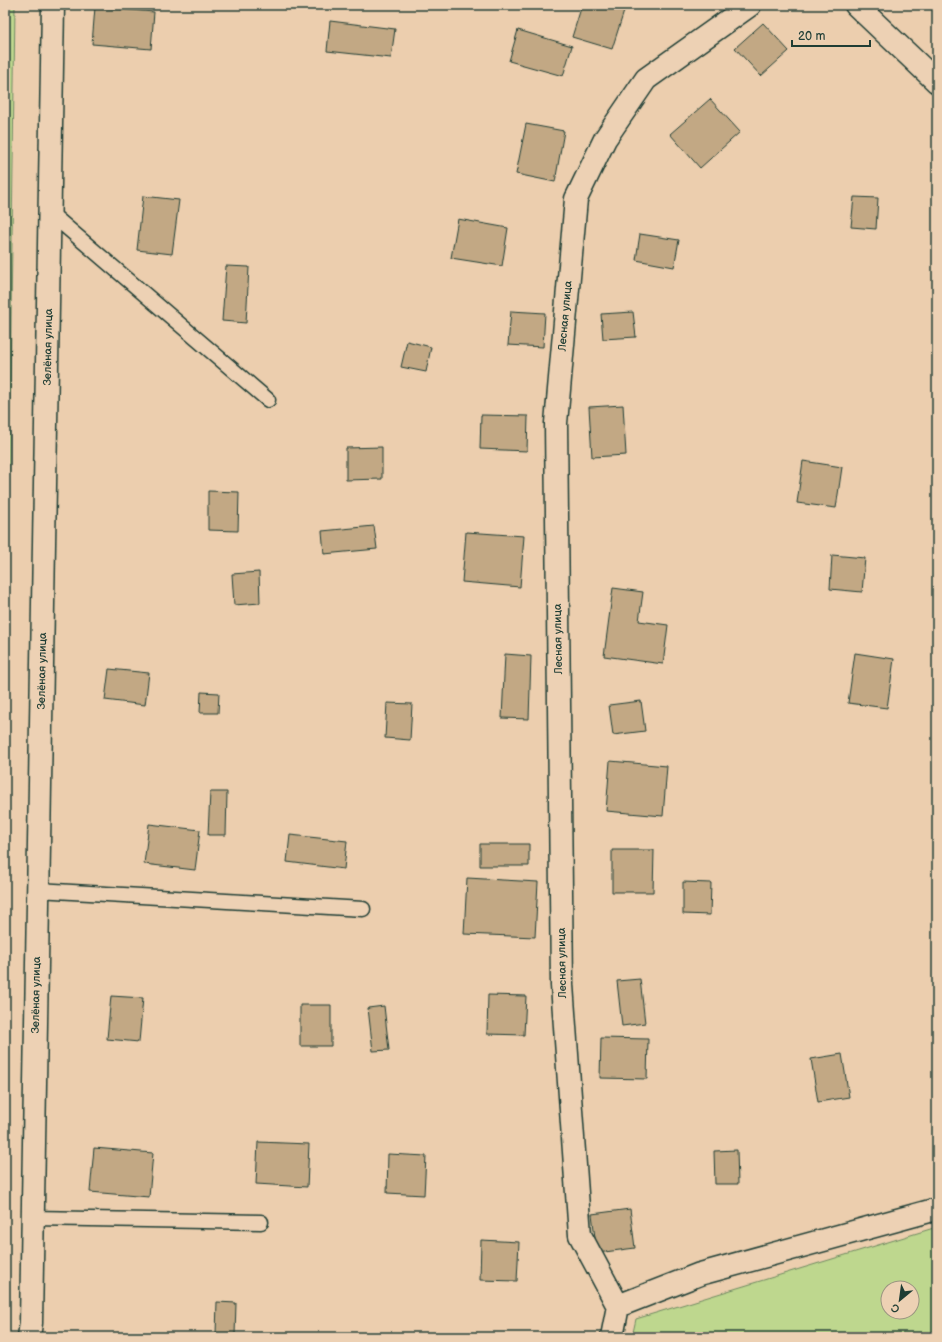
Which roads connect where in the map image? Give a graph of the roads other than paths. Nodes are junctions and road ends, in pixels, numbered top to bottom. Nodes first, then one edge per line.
1 (53, 5) edge
2 (750, 5) edge
3 (856, 5) edge
4 (937, 82) edge
5 (50, 213) junction
6 (268, 400) dead end
7 (38, 890) junction
8 (363, 909) dead end
9 (937, 1209) edge
10 (32, 1218) junction
11 (261, 1222) dead end
12 (618, 1306) junction
13 (28, 1337) edge
14 (612, 1337) edge

1 - 5 street, Зелёная улица
2 - 12 street, Лесная улица
3 - 4 street
5 - 6 lane
5 - 7 street, Зелёная улица
7 - 8 lane
7 - 10 street, Зелёная улица
9 - 12 street
10 - 11 lane
10 - 13 street, Зелёная улица
12 - 14 street

